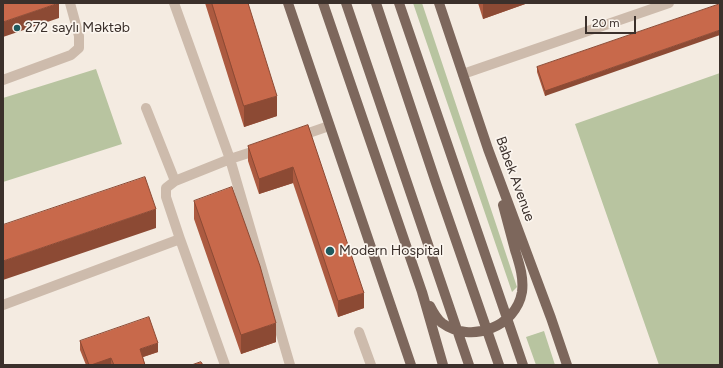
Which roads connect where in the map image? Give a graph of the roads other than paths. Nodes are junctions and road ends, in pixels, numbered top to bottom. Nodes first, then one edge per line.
1 (70, 3) edge
2 (174, 3) edge
3 (288, 3) edge
4 (323, 3) edge
5 (346, 3) edge
6 (376, 3) edge
7 (399, 3) edge
8 (439, 3) edge
9 (669, 3) edge
10 (463, 74) junction
11 (3, 80) edge
12 (146, 108) dead end
13 (329, 126) junction
14 (287, 140) edge
15 (273, 145) edge
16 (488, 149) junction
17 (230, 159) junction
18 (175, 181) junction
19 (180, 239) junction
20 (422, 292) junction
21 (3, 305) edge
22 (359, 332) dead end
23 (225, 365) edge
24 (290, 365) edge
25 (371, 365) edge
26 (411, 365) edge
27 (443, 365) edge
28 (469, 365) edge
29 (499, 365) edge
30 (523, 365) edge
31 (567, 365) edge

1 - 11 street
2 - 17 street
3 - 13 main road
4 - 20 main road
5 - 28 main road
6 - 29 main road
7 - 30 main road
8 - 10 main road, Babek Avenue
9 - 10 street
10 - 16 main road, Babek Avenue
12 - 18 street
13 - 14 street
13 - 26 main road
15 - 17 street
16 - 20 main road
16 - 31 main road, Babek Avenue
17 - 18 street
17 - 24 street
18 - 19 street
19 - 21 street
19 - 23 street
20 - 27 main road
22 - 25 street

